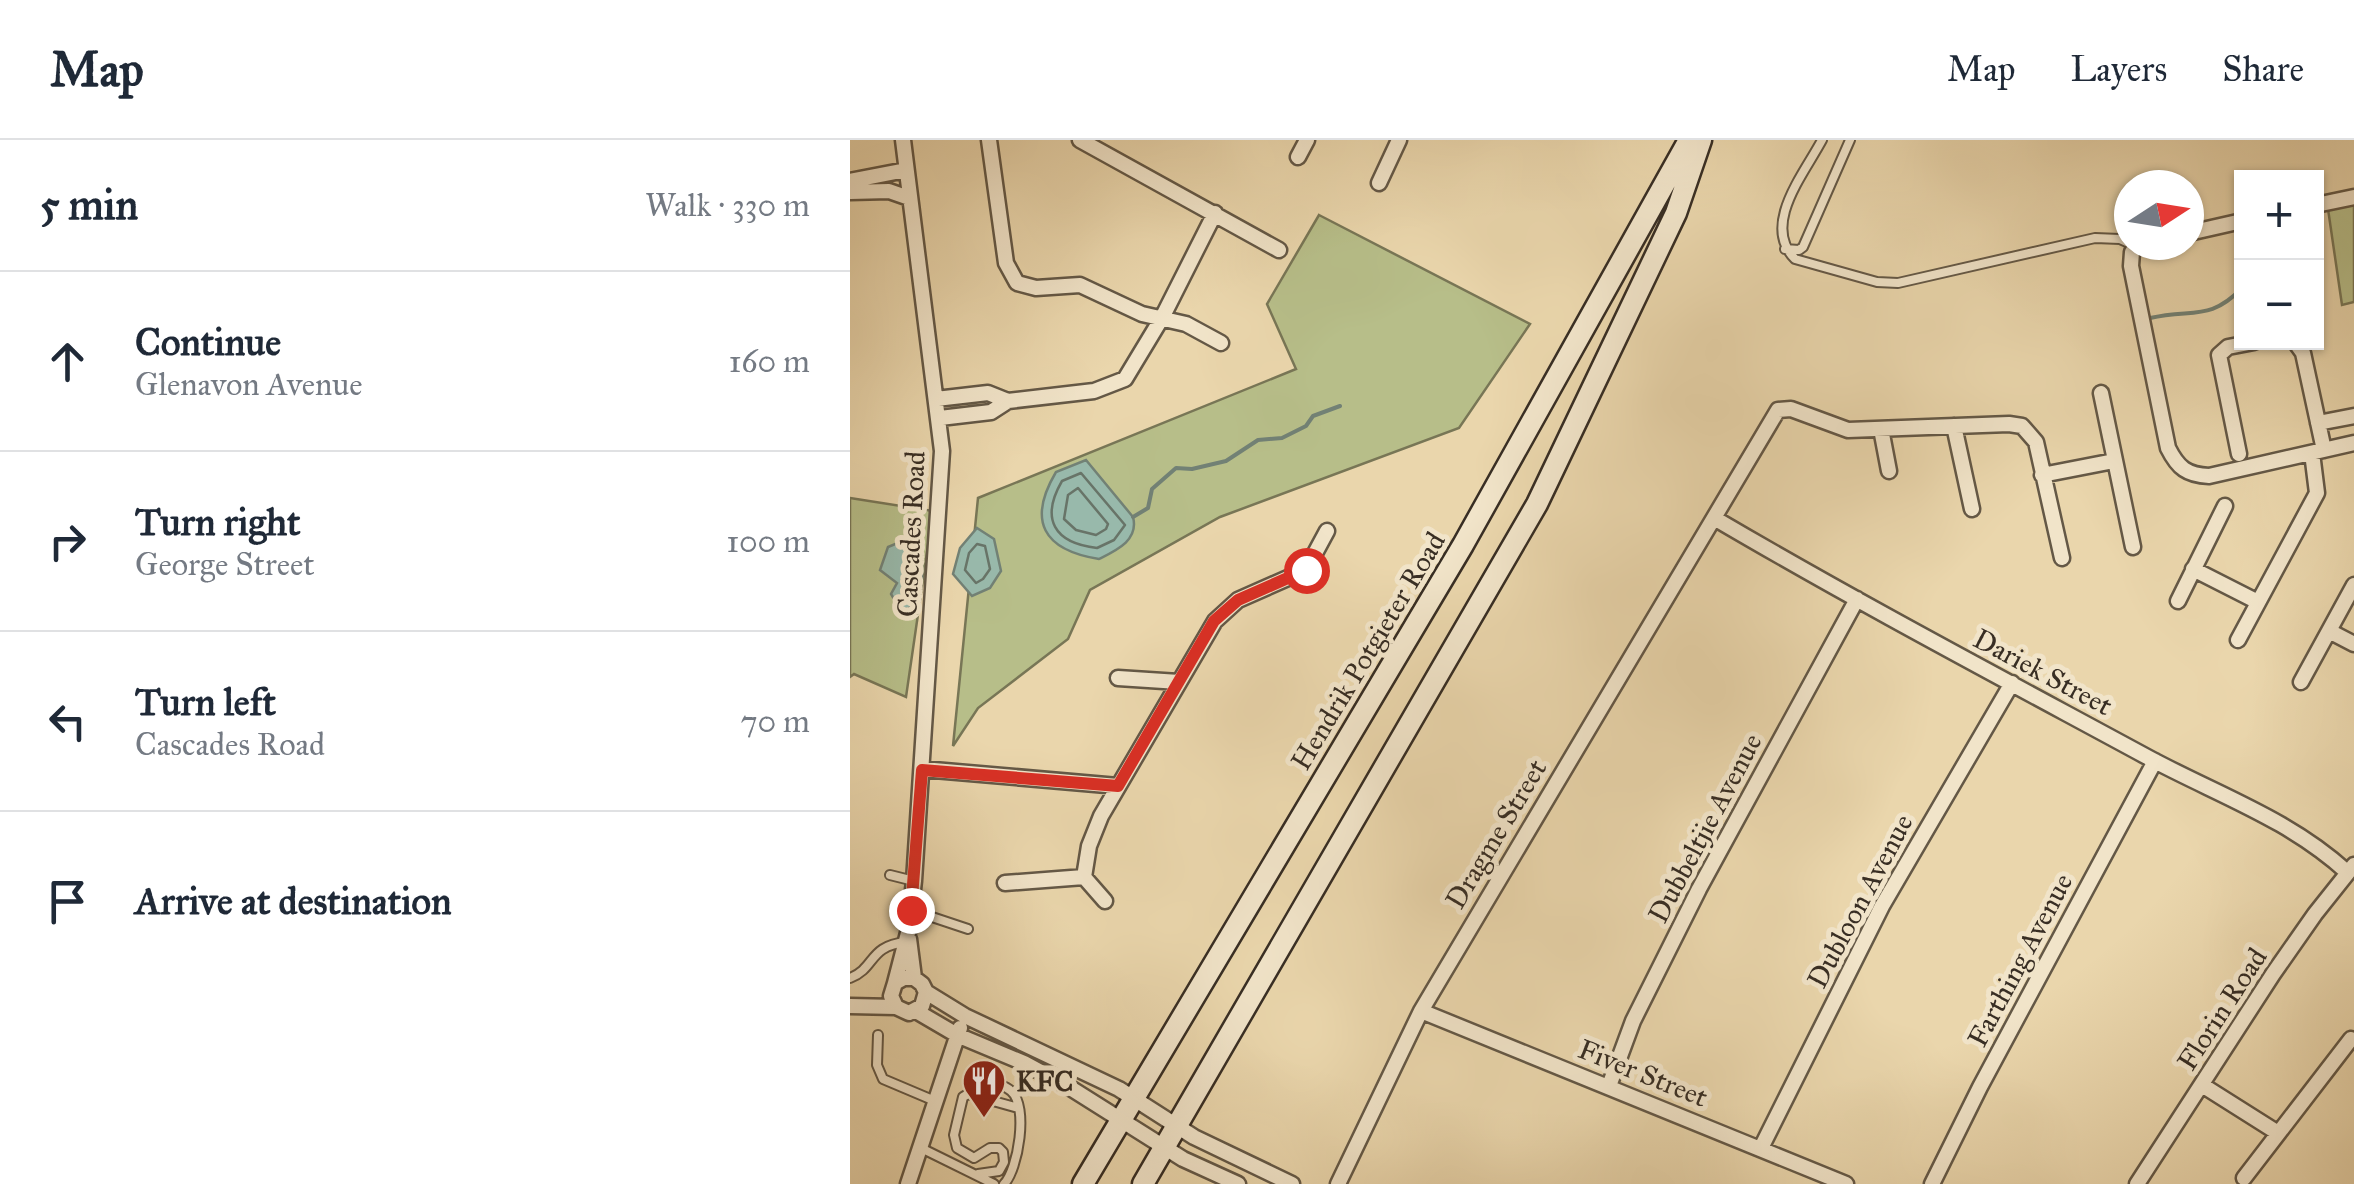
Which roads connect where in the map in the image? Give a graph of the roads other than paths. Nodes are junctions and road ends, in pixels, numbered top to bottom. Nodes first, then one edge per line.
1 (903, 140) edge
2 (989, 140) edge
3 (1080, 140) edge
4 (1307, 140) edge
5 (1399, 140) edge
6 (1689, 140) edge
7 (1701, 140) edge
8 (1822, 140) edge
9 (1850, 140) edge
10 (1298, 156) dead end
11 (906, 170) junction
12 (850, 181) edge
13 (1378, 183) dead end
14 (850, 192) edge
15 (2354, 197) edge
16 (909, 198) junction
17 (2324, 203) edge
18 (1214, 213) junction
19 (2234, 223) edge
20 (2204, 230) edge
21 (2114, 239) edge
22 (1785, 249) junction
23 (1279, 250) dead end
24 (2132, 260) edge
25 (1163, 316) junction
26 (1221, 343) dead end
27 (2234, 346) edge
28 (2300, 350) edge
29 (2101, 393) dead end
30 (936, 399) junction
31 (1008, 401) junction
32 (2354, 416) edge
33 (940, 418) junction
34 (2318, 423) junction
35 (1954, 426) junction
36 (1881, 428) junction
37 (2354, 444) edge
38 (2318, 452) junction
39 (2238, 454) dead end
40 (2114, 461) junction
41 (1890, 471) dead end
42 (2042, 476) junction
43 (2224, 506) dead end
44 (1972, 509) dead end
45 (1714, 518) junction
46 (1327, 530) dead end
47 (2134, 547) dead end
48 (2062, 558) dead end
49 (2193, 569) junction
50 (2354, 585) edge
51 (1858, 600) junction
52 (2178, 600) dead end
53 (2258, 602) junction
54 (2329, 631) junction
55 (2238, 640) dead end
56 (2354, 644) edge
57 (1118, 678) dead end
58 (1179, 682) junction
59 (2301, 682) dead end
60 (2012, 683) junction
61 (2155, 761) junction
62 (922, 770) junction
63 (1118, 786) junction
64 (2350, 869) edge
65 (890, 875) dead end
66 (1084, 877) junction
67 (914, 882) junction
68 (1005, 883) dead end
69 (1106, 901) dead end
70 (911, 910) junction
71 (968, 929) dead end
72 (907, 939) junction
73 (850, 978) edge
74 (914, 978) junction
75 (893, 987) junction
76 (926, 992) junction
77 (855, 1005) edge
78 (896, 1007) junction
79 (916, 1011) junction
80 (1421, 1011) junction
81 (965, 1016) junction
82 (878, 1035) dead end
83 (957, 1035) junction
84 (2351, 1039) dead end
85 (973, 1077) dead end
86 (1609, 1086) junction
87 (2202, 1086) junction
88 (1134, 1098) junction
89 (935, 1101) junction
90 (1018, 1108) junction
91 (1120, 1122) junction
92 (1176, 1124) junction
93 (2278, 1133) junction
94 (921, 1148) junction
95 (1163, 1148) junction
96 (1761, 1148) junction
97 (978, 1174) junction
98 (2244, 1178) dead end
99 (908, 1184) edge
100 (994, 1184) edge
101 (1004, 1184) edge
102 (1083, 1184) edge
103 (1142, 1184) edge
104 (1238, 1184) edge
105 (1292, 1184) edge
106 (1338, 1184) edge
107 (1846, 1184) edge
108 (1932, 1184) edge
109 (2137, 1184) edge

1 - 11 street, Cascades Road
2 - 25 street
3 - 18 street
4 - 10 street
5 - 13 street
6 - 88 main road, Hendrik Potgieter Road
7 - 92 main road
8 - 22 lane
9 - 22 lane
11 - 12 street
11 - 16 street, Cascades Road
14 - 16 street
15 - 17 street
16 - 30 street, Cascades Road
18 - 23 street
18 - 25 street
19 - 20 street
21 - 22 lane
24 - 38 street
25 - 26 street
25 - 31 street
27 - 39 street
28 - 34 street
29 - 40 street
30 - 31 street
30 - 33 street, Cascades Road
31 - 33 street
32 - 34 street
33 - 62 street, Cascades Road
34 - 38 street
35 - 36 street
35 - 42 street
35 - 44 street
36 - 41 street
36 - 45 street, Dragme Street
37 - 38 street
38 - 53 street
40 - 42 street
40 - 47 street
42 - 48 street
43 - 49 street
45 - 51 street, Dariek Street
45 - 80 street, Dragme Street
46 - 58 street
49 - 52 street
49 - 53 street
50 - 54 street
51 - 60 street, Dariek Street
51 - 86 street, Dubbeltjie Avenue
53 - 55 street
54 - 56 street
54 - 59 street
57 - 58 street
58 - 63 street
60 - 61 street, Dariek Street
60 - 96 street, Dubloon Avenue
61 - 64 street, Dariek Street
61 - 108 street, Farthing Avenue
62 - 63 street
62 - 67 street, Cascades Road
63 - 66 street
64 - 87 street, Florin Road
65 - 67 lane
66 - 68 street
66 - 69 street
67 - 70 street, Cascades Road
70 - 71 lane
70 - 72 street, Cascades Road
72 - 73 lane
72 - 74 street, Cascades Road
72 - 75 street, Cascades Road
74 - 75 street
74 - 76 street
75 - 77 street
75 - 78 street
76 - 79 street
76 - 81 street
77 - 78 street
78 - 79 street
79 - 83 street
80 - 86 street, Fiver Street
80 - 106 street, Dragme Street
81 - 83 street
81 - 88 street
82 - 89 lane
83 - 89 street
83 - 91 street
84 - 93 street
85 - 90 lane
86 - 96 street, Fiver Street
87 - 93 street
87 - 109 street, Florin Road
88 - 91 main road, Hendrik Potgieter Road
88 - 92 street
89 - 94 street
90 - 97 lane
90 - 101 lane
91 - 95 street
91 - 102 main road, Hendrik Potgieter Road
92 - 95 main road
92 - 105 street
93 - 98 street
94 - 97 lane
94 - 99 street
95 - 103 main road
95 - 104 street
96 - 107 street, Fiver Street
97 - 100 lane

